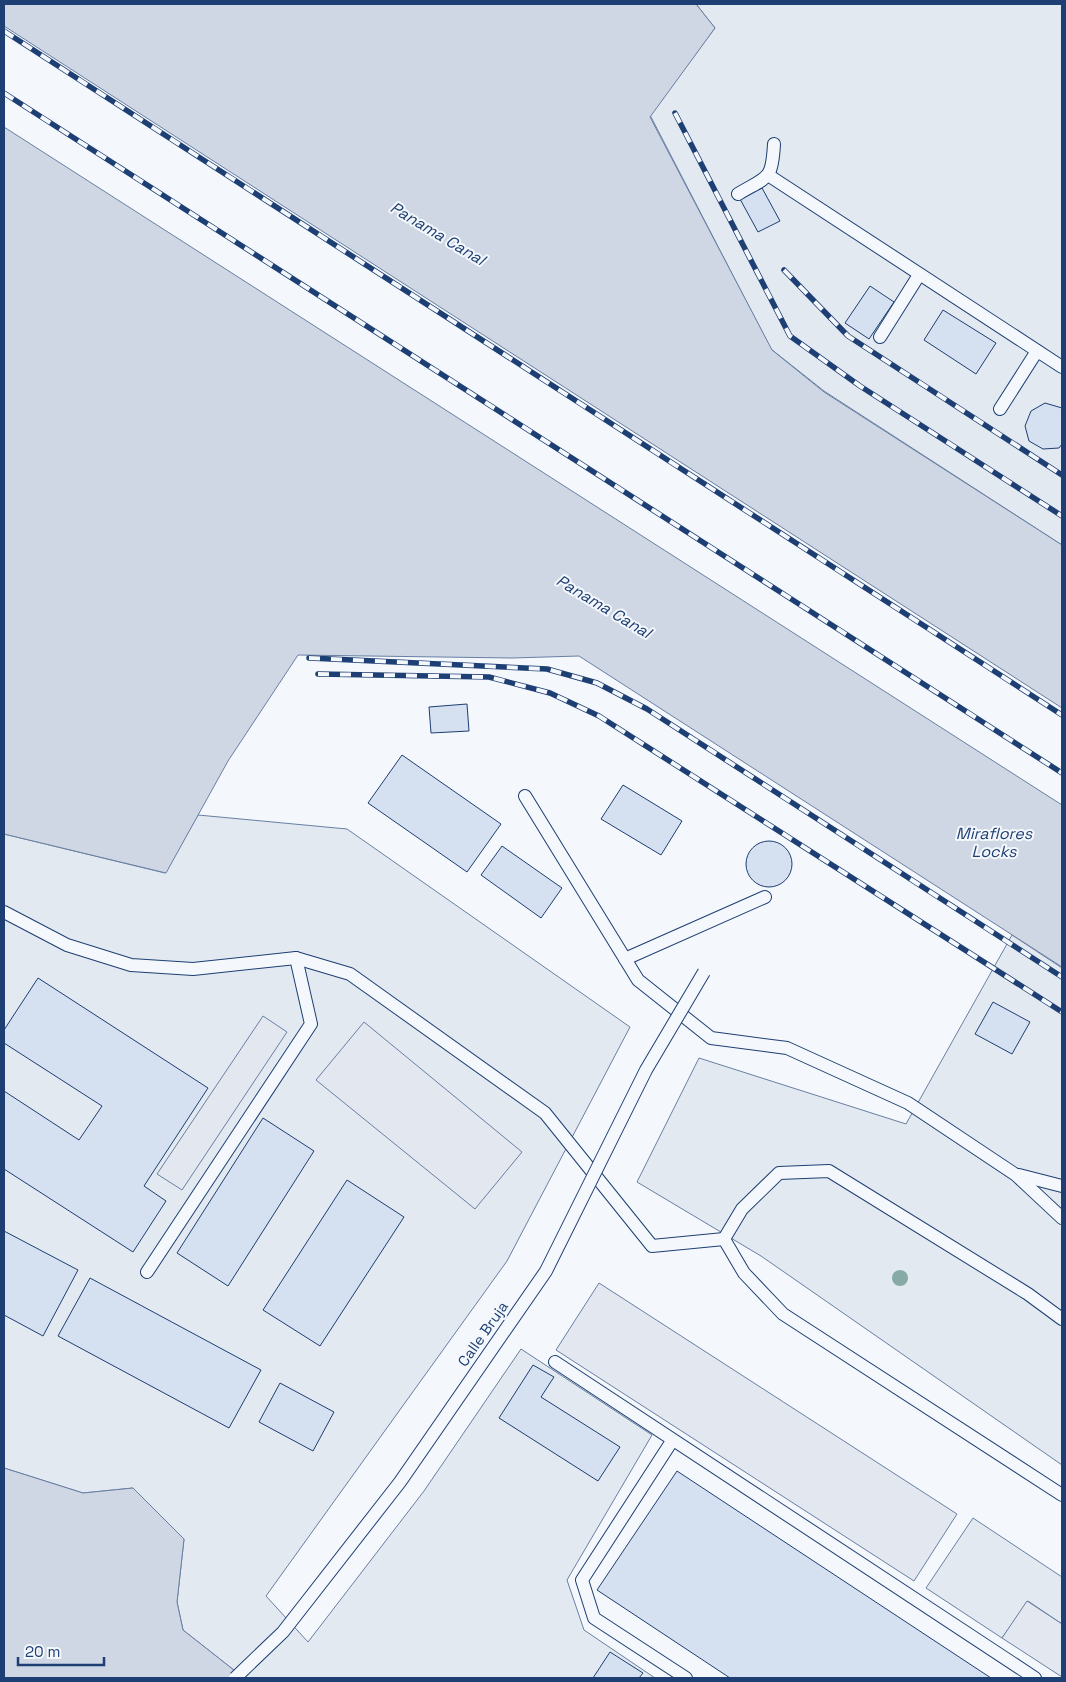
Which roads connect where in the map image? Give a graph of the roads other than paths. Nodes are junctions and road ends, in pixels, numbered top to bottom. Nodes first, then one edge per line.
1 (774, 144) dead end
2 (768, 176) junction
3 (738, 194) dead end
4 (919, 275) junction
5 (880, 337) dead end
6 (1037, 350) junction
7 (1062, 367) edge
8 (1000, 410) dead end
9 (525, 796) dead end
10 (765, 897) dead end
11 (4, 912) edge
12 (296, 958) junction
13 (624, 959) junction
14 (704, 972) dead end
15 (1016, 1175) junction
16 (1062, 1186) edge
17 (1062, 1218) edge
18 (724, 1239) junction
19 (147, 1272) dead end
20 (1062, 1319) edge
21 (555, 1362) dead end
22 (672, 1441) junction
23 (1062, 1495) edge
24 (235, 1678) edge
25 (686, 1678) edge
26 (1036, 1678) edge

1 - 2 lane
2 - 3 lane
2 - 4 lane
4 - 5 lane
4 - 6 lane
6 - 7 lane
6 - 8 lane
9 - 13 lane
10 - 13 lane
11 - 12 lane
12 - 18 lane
12 - 19 lane
13 - 15 lane
14 - 24 lane, Calle Bruja, bridge
15 - 16 lane
15 - 17 lane
18 - 20 lane
18 - 23 lane
21 - 22 lane
22 - 25 lane
22 - 26 lane

